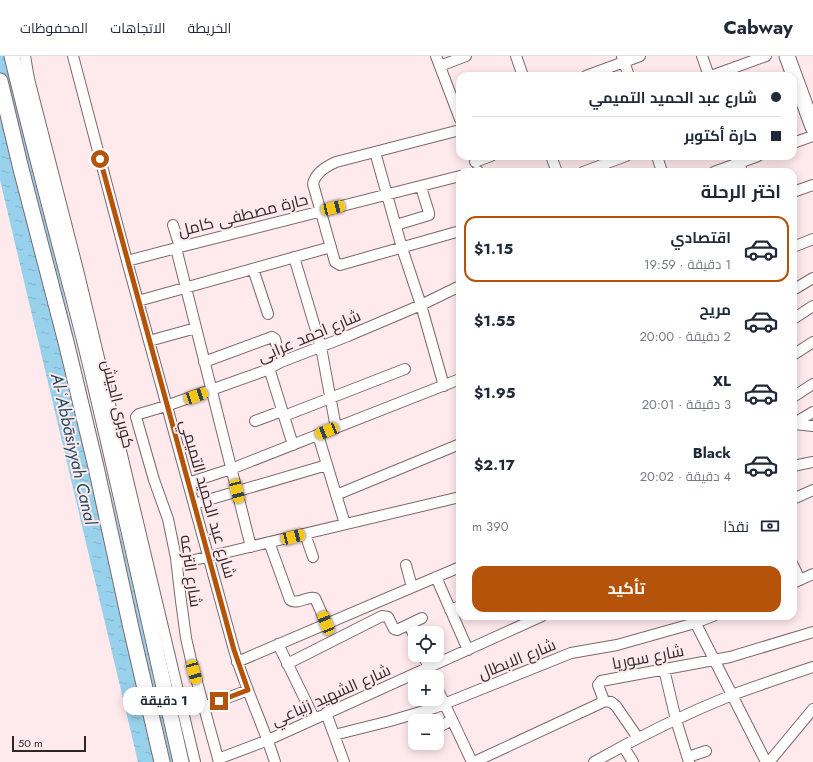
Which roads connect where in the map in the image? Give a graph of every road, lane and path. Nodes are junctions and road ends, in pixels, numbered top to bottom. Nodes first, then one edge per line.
1 (12, 56) edge
2 (25, 56) edge
3 (73, 56) edge
4 (466, 56) edge
5 (516, 56) edge
6 (640, 56) edge
7 (702, 56) edge
8 (766, 56) edge
9 (787, 56) edge
10 (797, 56) edge
11 (623, 59) edge
12 (438, 61) edge
13 (522, 72) edge
14 (595, 72) edge
15 (628, 72) edge
16 (708, 72) edge
17 (721, 72) edge
18 (791, 72) edge
19 (0, 81) edge
20 (797, 93) edge
21 (813, 100) edge
22 (456, 108) edge
23 (813, 127) edge
24 (456, 131) edge
25 (813, 136) edge
26 (797, 142) edge
27 (375, 152) junction
28 (486, 160) edge
29 (615, 160) edge
30 (748, 160) edge
31 (739, 164) edge
32 (476, 167) edge
33 (593, 168) edge
34 (726, 168) edge
35 (456, 177) edge
36 (813, 185) edge
37 (421, 187) junction
38 (797, 191) edge
39 (387, 196) junction
40 (320, 211) junction
41 (173, 225) dead end
42 (396, 225) junction
43 (456, 232) edge
44 (813, 239) edge
45 (797, 245) edge
46 (178, 247) junction
47 (331, 247) junction
48 (402, 248) junction
49 (294, 257) junction
50 (127, 261) junction
51 (253, 269) junction
52 (813, 278) edge
53 (186, 287) junction
54 (456, 288) edge
55 (797, 288) edge
56 (138, 301) junction
57 (421, 305) junction
58 (813, 306) edge
59 (268, 314) dead end
60 (797, 316) edge
61 (196, 328) junction
62 (149, 341) junction
63 (813, 342) edge
64 (320, 347) junction
65 (797, 352) edge
66 (204, 362) junction
67 (281, 362) junction
68 (269, 368) junction
69 (405, 369) dead end
70 (456, 381) edge
71 (813, 384) edge
72 (444, 386) junction
73 (211, 391) junction
74 (797, 394) edge
75 (330, 398) junction
76 (166, 406) junction
77 (813, 412) edge
78 (283, 413) junction
79 (255, 421) dead end
80 (797, 422) edge
81 (797, 424) edge
82 (813, 426) edge
83 (336, 428) junction
84 (318, 435) junction
85 (293, 445) junction
86 (456, 446) edge
87 (813, 462) edge
88 (327, 465) junction
89 (797, 465) edge
90 (231, 469) junction
91 (188, 483) junction
92 (813, 490) edge
93 (237, 491) junction
94 (336, 495) junction
95 (797, 497) edge
96 (456, 498) edge
97 (194, 504) junction
98 (345, 524) junction
99 (305, 534) junction
100 (269, 542) junction
101 (251, 547) junction
102 (209, 557) junction
103 (313, 558) dead end
104 (177, 564) junction
105 (406, 565) dead end
106 (456, 569) edge
107 (813, 574) edge
108 (436, 577) junction
109 (797, 581) edge
110 (412, 587) junction
111 (456, 608) edge
112 (450, 610) junction
113 (422, 618) dead end
114 (528, 620) edge
115 (693, 620) edge
116 (326, 623) junction
117 (409, 625) joint
118 (813, 632) edge
119 (278, 644) junction
120 (468, 650) junction
121 (714, 660) junction
122 (237, 662) junction
123 (287, 664) junction
124 (813, 667) edge
125 (664, 669) junction
126 (432, 670) edge
127 (408, 680) edge
128 (248, 690) junction
129 (732, 696) junction
130 (603, 701) junction
131 (445, 704) junction
132 (204, 707) junction
133 (326, 713) junction
134 (811, 716) edge
135 (314, 718) junction
136 (452, 720) junction
137 (676, 720) junction
138 (444, 724) edge
139 (334, 735) junction
140 (638, 738) junction
141 (268, 740) junction
142 (622, 746) junction
143 (706, 751) dead end
144 (688, 759) edge
145 (219, 760) edge
146 (162, 762) edge
147 (181, 762) edge
148 (195, 762) edge
149 (275, 762) edge
150 (344, 762) edge
151 (473, 762) edge
152 (594, 762) edge
153 (633, 762) edge
154 (767, 762) edge

1 - 147 main road, كوبرى الجيش
2 - 148 street
3 - 50 street, شارع عبد الحميد التميمي
4 - 12 street
5 - 13 street
6 - 11 street
7 - 16 street
8 - 17 street
9 - 18 main road
10 - 21 main road
11 - 14 street
11 - 15 street
12 - 22 street
19 - 146 main road
20 - 23 main road
24 - 27 street
25 - 26 street
27 - 39 street
27 - 40 street
28 - 32 street
29 - 33 street
30 - 31 street
31 - 34 street
35 - 37 street, حارة مصطفى كامل
36 - 38 street
37 - 39 street, حارة مصطفى كامل
37 - 42 street
39 - 40 street, حارة مصطفى كامل
39 - 42 street
40 - 46 street, حارة مصطفى كامل
40 - 47 street
41 - 46 street
42 - 48 street
43 - 48 street
44 - 45 street
46 - 50 street, حارة مصطفى كامل
46 - 53 street
47 - 48 street
47 - 49 street
48 - 57 street
49 - 51 street
49 - 64 street
50 - 56 street, شارع عبد الحميد التميمي
51 - 53 street
51 - 59 street
52 - 55 street
53 - 56 street
53 - 61 street
54 - 57 street, شارع احمد عرابى
56 - 62 street, شارع عبد الحميد التميمي
57 - 64 street, شارع احمد عرابى
57 - 72 street
58 - 60 street
61 - 62 street
61 - 66 street
62 - 76 street, شارع عبد الحميد التميمي
63 - 65 street
64 - 67 street, شارع احمد عرابى
64 - 75 street
66 - 67 street
66 - 73 street
67 - 68 street, شارع احمد عرابى
68 - 73 street, شارع احمد عرابى
68 - 78 street
69 - 75 street
70 - 72 street
71 - 74 street
72 - 83 street
73 - 76 street, شارع احمد عرابى
73 - 90 street
75 - 78 street
75 - 83 street
76 - 91 street, شارع عبد الحميد التميمي
76 - 104 street, شارع الترعه
77 - 80 street
78 - 79 street
78 - 85 street
81 - 82 street
83 - 84 street
84 - 85 street
84 - 88 street
85 - 90 street
86 - 94 street
87 - 89 street
88 - 93 street
88 - 94 street
90 - 91 street
90 - 93 street
91 - 97 street, شارع عبد الحميد التميمي
92 - 95 street
93 - 97 street
93 - 101 street
94 - 98 street
96 - 98 street
97 - 102 street, شارع عبد الحميد التميمي
98 - 99 street
99 - 100 street
99 - 103 street
100 - 101 street
100 - 116 street
101 - 102 street
102 - 104 street
102 - 122 street, شارع عبد الحميد التميمي
104 - 132 street, شارع الترعه
105 - 110 street
106 - 108 street
107 - 109 street
108 - 110 street
108 - 112 street
110 - 116 street
111 - 112 street
112 - 120 street
113 - 117 street
114 - 120 street, شارع الشهيد زنباعي
115 - 121 street
115 - 131 street, شارع الابطال
116 - 119 street
117 - 123 street
118 - 121 street, شارع سوريا
119 - 122 street
119 - 123 street
120 - 126 street, شارع الشهيد زنباعي
121 - 125 street, شارع سوريا
121 - 129 street
122 - 128 street, شارع عبد الحميد التميمي
123 - 135 street
124 - 129 street
125 - 130 street, شارع سوريا
125 - 137 street
127 - 133 street, شارع الشهيد زنباعي
128 - 132 street
128 - 141 street, شارع عبد الحميد التميمي
129 - 137 street
129 - 154 street
130 - 140 street
130 - 151 street
131 - 136 street
131 - 139 street, شارع الابطال
132 - 145 street, شارع الترعه
133 - 135 street, شارع الشهيد زنباعي
133 - 139 street
134 - 154 street
135 - 141 street, شارع الشهيد زنباعي
136 - 138 street
136 - 151 street
137 - 140 street
137 - 144 street
139 - 150 street
140 - 142 street
141 - 145 street, شارع الشهيد زنباعي
141 - 149 street, شارع عبد الحميد التميمي
142 - 152 street
142 - 153 street
143 - 144 street

